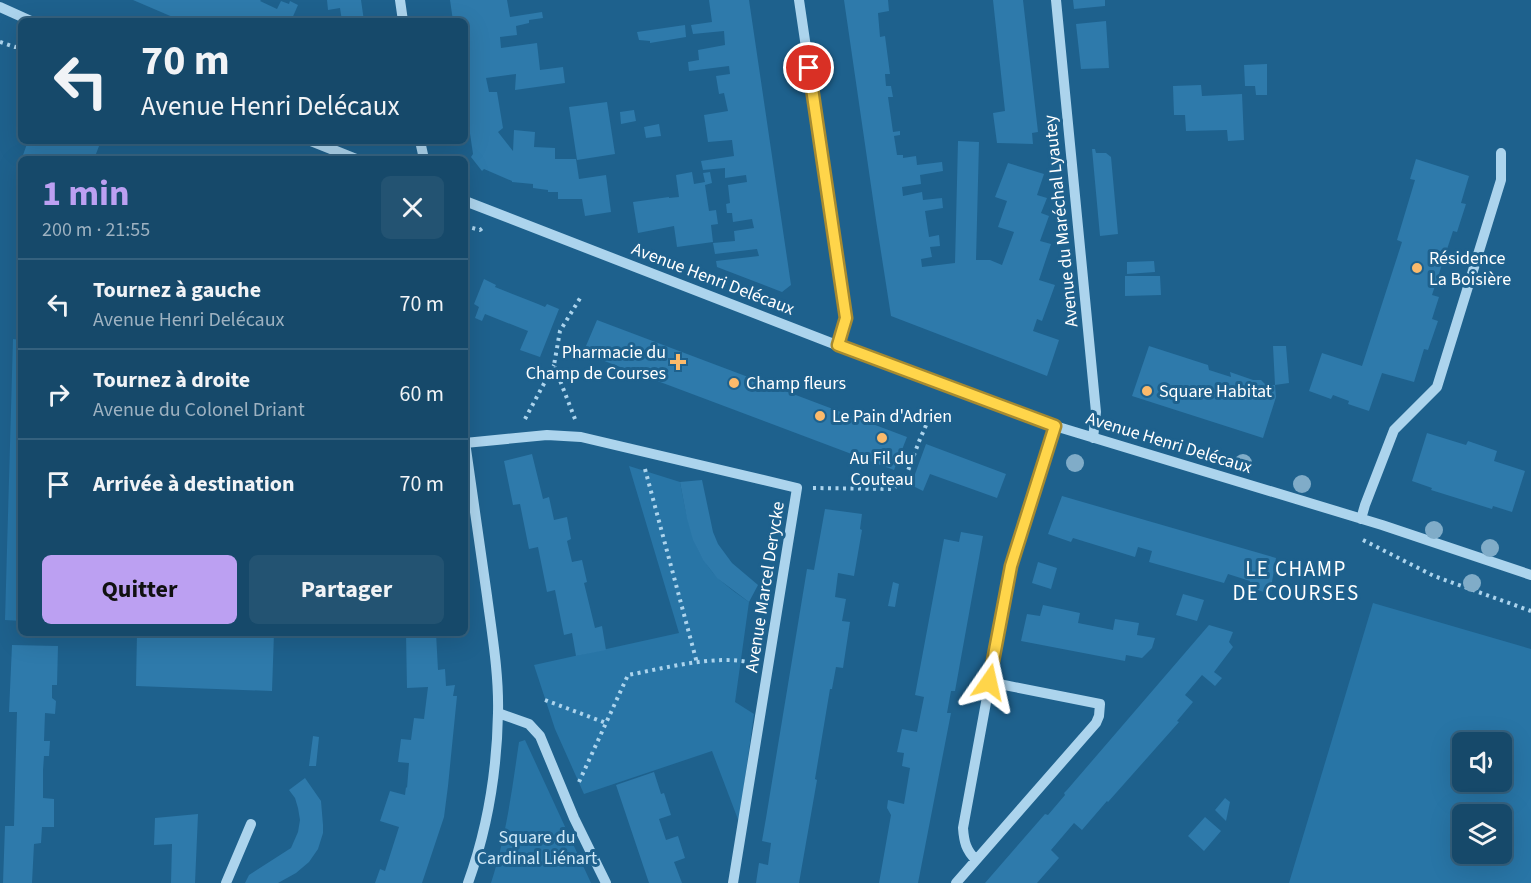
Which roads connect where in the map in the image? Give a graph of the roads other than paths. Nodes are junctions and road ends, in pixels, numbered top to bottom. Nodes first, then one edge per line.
1 (400, 0) edge
2 (799, 0) edge
3 (1056, 0) edge
4 (0, 7) edge
5 (24, 18) edge
6 (403, 18) edge
7 (318, 144) edge
8 (1501, 153) dead end
9 (348, 156) edge
10 (468, 202) edge
11 (838, 345) junction
12 (1055, 426) junction
13 (1094, 438) junction
14 (468, 443) edge
15 (468, 464) edge
16 (1361, 519) junction
17 (1531, 575) edge
18 (989, 682) junction
19 (498, 713) junction
20 (251, 824) dead end
21 (976, 860) junction
22 (226, 883) edge
23 (468, 883) edge
24 (606, 883) edge
25 (734, 883) edge
26 (956, 883) edge

1 - 6 street
2 - 11 street
3 - 13 street, Avenue du Maréchal Lyautey
4 - 5 street
7 - 9 street
8 - 16 street
10 - 11 street, Avenue Henri Delécaux
11 - 12 street, Avenue Henri Delécaux
12 - 13 street, Avenue Henri Delécaux
12 - 18 street
13 - 16 street, Avenue Henri Delécaux
14 - 25 street, Avenue Marcel Derycke
15 - 19 street
16 - 17 street, Avenue Henri Delécaux
18 - 21 street
18 - 21 street
19 - 23 street
19 - 24 street
20 - 22 street
21 - 26 street

